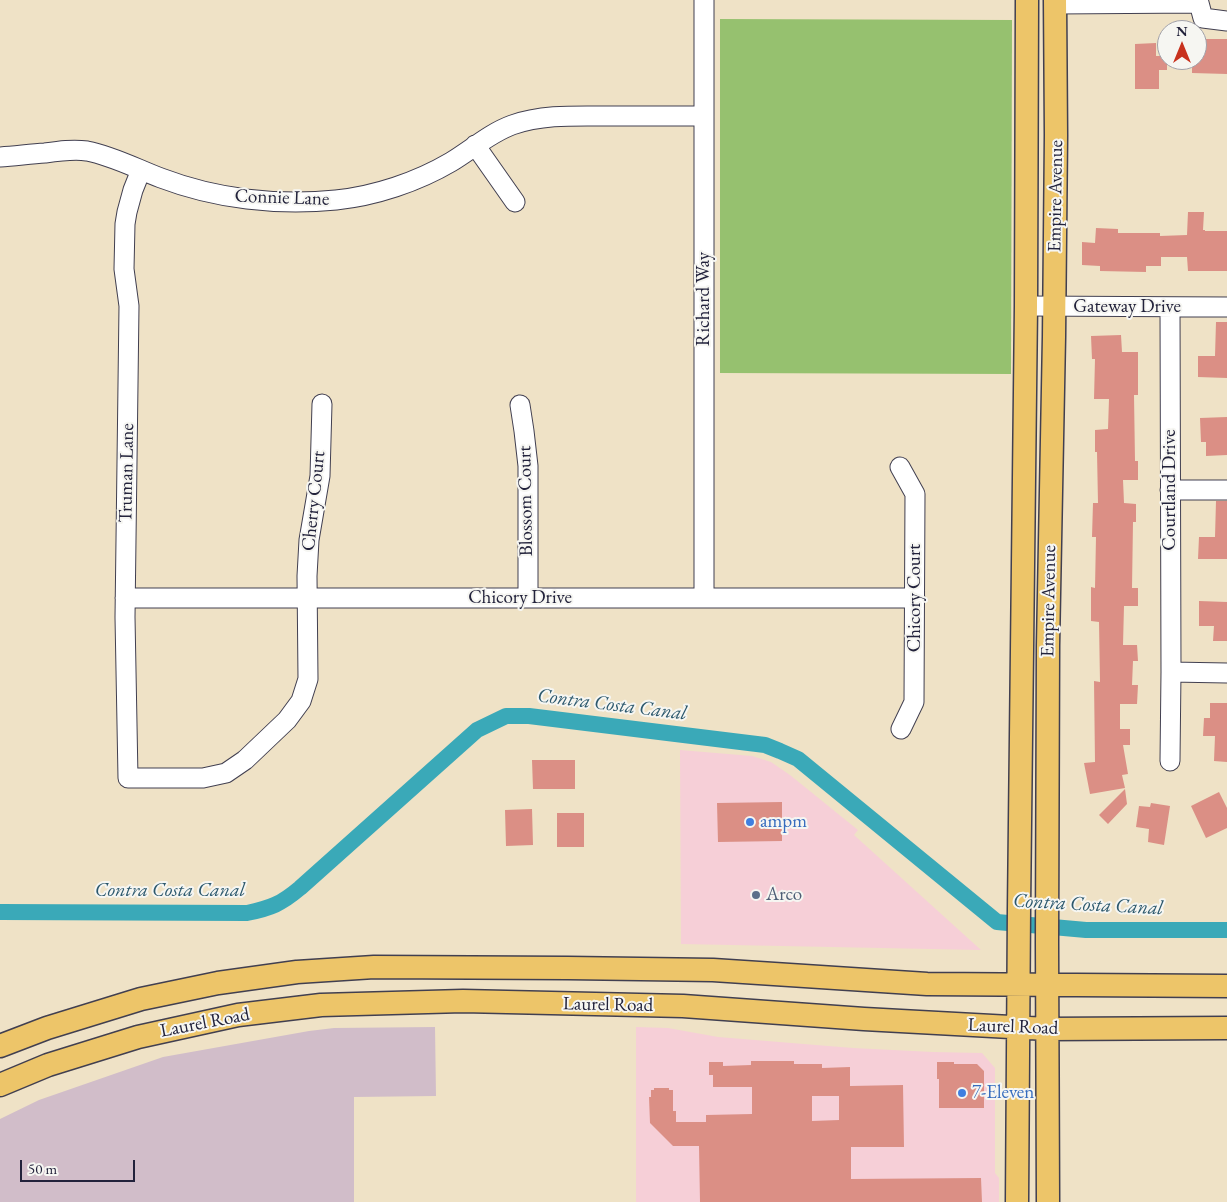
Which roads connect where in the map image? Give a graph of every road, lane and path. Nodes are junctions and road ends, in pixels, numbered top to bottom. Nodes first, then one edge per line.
1 (704, 0) edge
2 (1027, 0) edge
3 (1055, 2) edge
4 (1144, 2) edge
5 (1227, 20) edge
6 (704, 116) junction
7 (476, 145) junction
8 (0, 158) edge
9 (141, 170) junction
10 (515, 202) dead end
11 (1026, 306) junction
12 (1055, 307) junction
13 (1170, 307) junction
14 (1227, 307) edge
15 (322, 404) dead end
16 (520, 405) dead end
17 (900, 468) dead end
18 (1170, 490) junction
19 (1227, 490) edge
20 (125, 598) junction
21 (307, 598) junction
22 (528, 598) junction
23 (704, 598) junction
24 (915, 598) junction
25 (1171, 672) junction
26 (1227, 673) edge
27 (902, 729) dead end
28 (1170, 760) dead end
29 (128, 778) joint
30 (568, 968) junction
31 (1019, 985) junction
32 (1047, 985) junction
33 (1227, 986) edge
34 (567, 1004) junction
35 (1018, 1028) junction
36 (1227, 1028) edge
37 (1047, 1029) junction
38 (0, 1046) edge
39 (0, 1085) edge
40 (1018, 1202) edge
41 (1048, 1202) edge

1 - 6 street, Richard Way
2 - 11 main road, Empire Avenue
3 - 4 street
3 - 12 main road, Empire Avenue
4 - 5 street
6 - 7 street, Connie Lane
6 - 23 street, Richard Way
7 - 9 street, Connie Lane
7 - 10 street
8 - 9 street, Connie Lane
9 - 20 street, Truman Lane
11 - 12 street, Gateway Drive
11 - 31 main road, Empire Avenue
12 - 13 street, Gateway Drive
12 - 32 main road, Empire Avenue
13 - 14 street, Gateway Drive
13 - 18 street, Courtland Drive
15 - 21 street, Cherry Court
16 - 22 street, Blossom Court
17 - 24 street, Chicory Court
18 - 19 street
18 - 25 street, Courtland Drive
20 - 21 street, Chicory Drive
20 - 29 street, Truman Lane
21 - 22 street, Chicory Drive
21 - 29 street, Cherry Court
22 - 23 street, Chicory Drive
23 - 24 street, Chicory Drive
24 - 27 street, Chicory Court
25 - 26 street
25 - 28 street, Courtland Drive
30 - 31 main road, Laurel Road
30 - 34 main road
30 - 38 main road, Laurel Road
31 - 32 main road, Laurel Road
31 - 35 main road, Empire Avenue
32 - 33 main road, Laurel Road
32 - 37 main road, Empire Avenue
34 - 35 main road, Laurel Road
34 - 39 main road, Laurel Road
35 - 37 main road, Laurel Road
35 - 40 main road, Empire Avenue
36 - 37 main road, Laurel Road
37 - 41 main road, Empire Avenue

